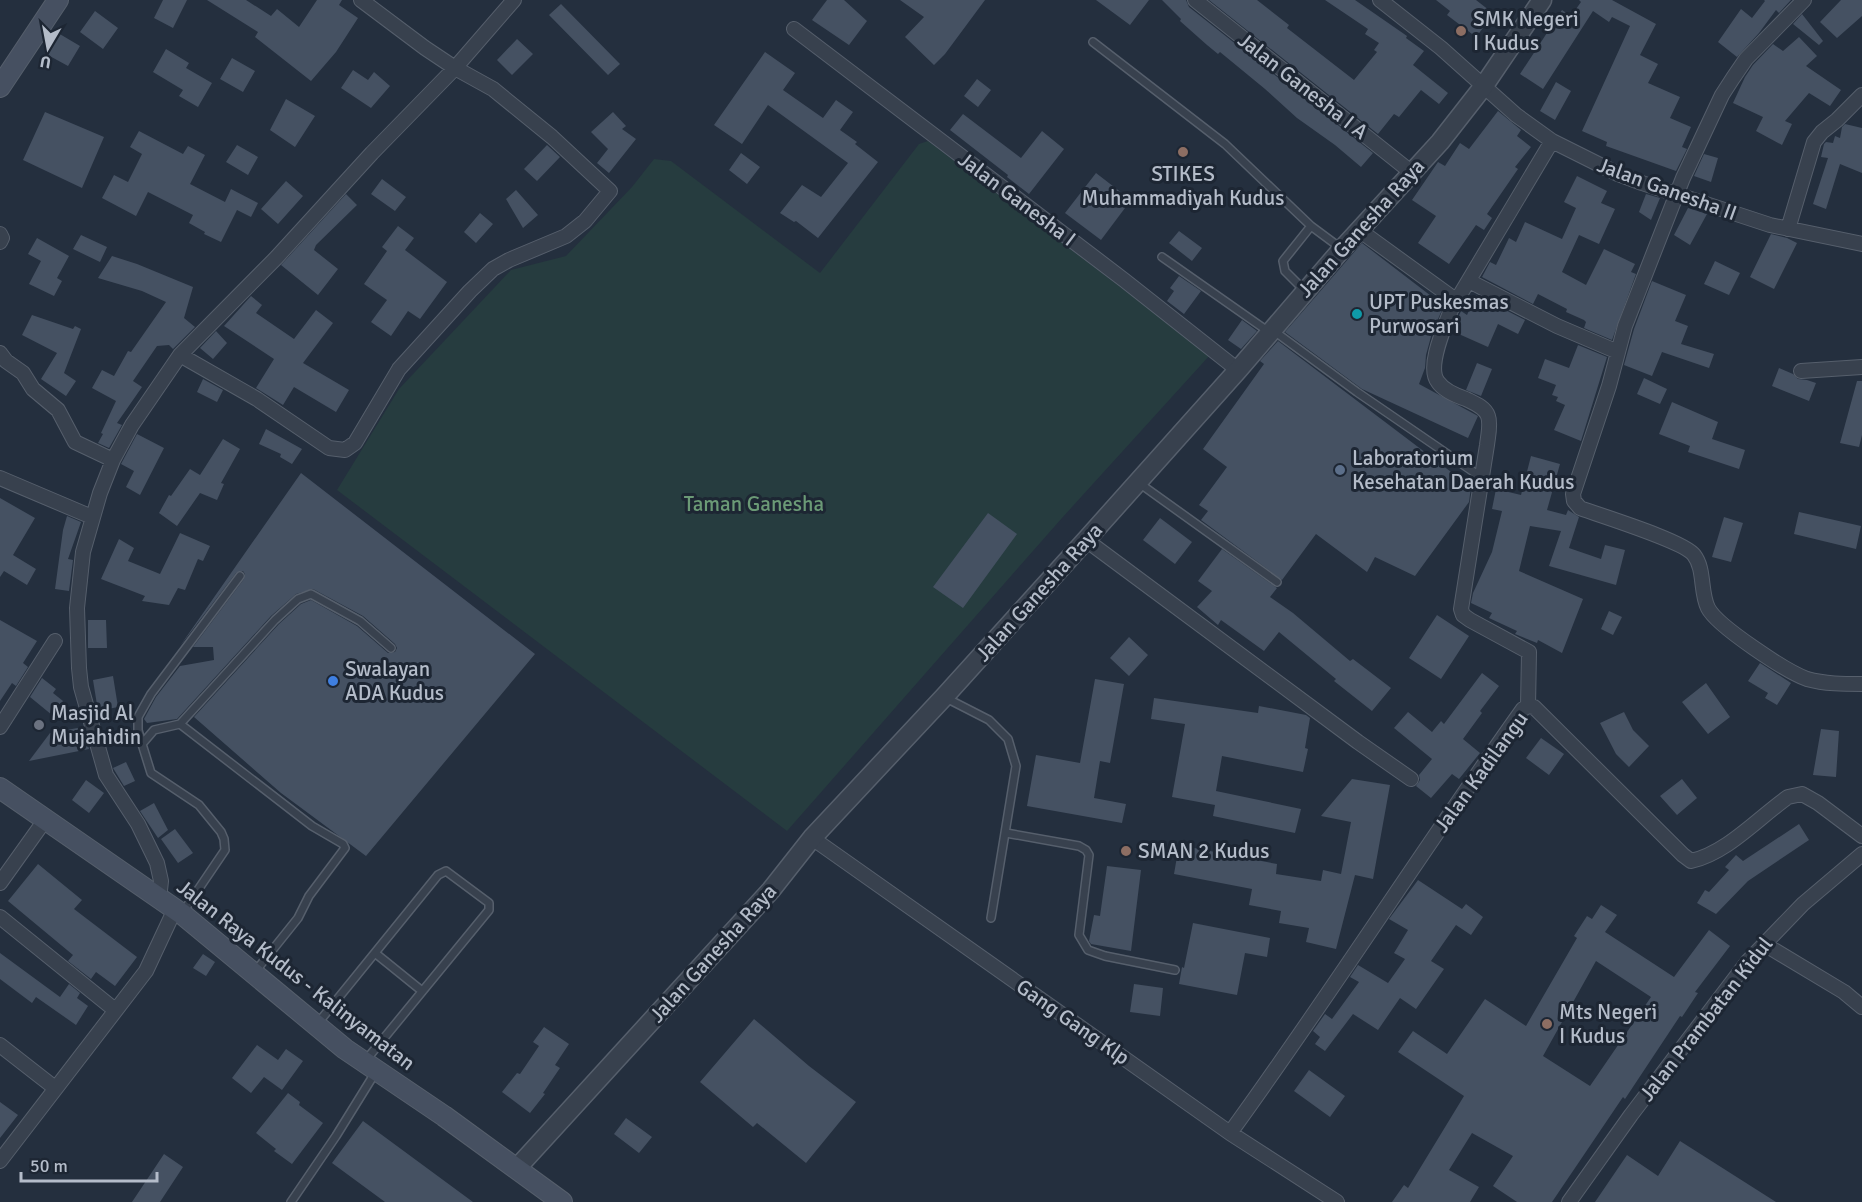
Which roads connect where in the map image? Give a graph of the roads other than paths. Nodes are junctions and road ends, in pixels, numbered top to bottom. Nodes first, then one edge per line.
1 (57, 0) edge
2 (362, 0) edge
3 (514, 0) edge
4 (1196, 0) edge
5 (1380, 0) edge
6 (1542, 0) edge
7 (1804, 0) edge
8 (794, 29) dead end
9 (1093, 42) dead end
10 (455, 68) junction
11 (0, 87) edge
12 (1483, 87) junction
13 (1862, 95) edge
14 (1552, 141) junction
15 (1411, 172) junction
16 (1676, 194) junction
17 (1311, 226) junction
18 (1788, 229) junction
19 (1359, 230) junction
20 (0, 234) edge
21 (0, 242) edge
22 (1862, 244) edge
23 (1342, 249) junction
24 (1162, 257) dead end
25 (1469, 281) junction
26 (1305, 291) junction
27 (1457, 301) junction
28 (1271, 330) junction
29 (1618, 352) junction
30 (0, 353) edge
31 (180, 355) junction
32 (1862, 367) edge
33 (1238, 370) junction
34 (1800, 371) dead end
35 (113, 460) junction
36 (1481, 477) junction
37 (0, 478) edge
38 (1137, 482) junction
39 (92, 517) junction
40 (1086, 540) junction
41 (240, 576) dead end
42 (1277, 582) dead end
43 (55, 641) dead end
44 (391, 648) dead end
45 (1862, 684) edge
46 (944, 697) junction
47 (1528, 706) junction
48 (180, 724) junction
49 (0, 727) edge
50 (142, 744) junction
51 (1411, 779) dead end
52 (0, 788) edge
53 (45, 820) junction
54 (1006, 833) junction
55 (1862, 836) edge
56 (812, 838) junction
57 (1862, 854) edge
58 (0, 883) edge
59 (172, 907) junction
60 (0, 917) edge
61 (991, 918) dead end
62 (1764, 944) junction
63 (375, 953) junction
64 (1175, 970) dead end
65 (254, 973) junction
66 (422, 991) junction
67 (1862, 1007) edge
68 (115, 1010) junction
69 (316, 1025) junction
70 (0, 1045) edge
71 (370, 1066) junction
72 (55, 1088) junction
73 (1230, 1133) junction
74 (2, 1154) edge
75 (517, 1168) junction
76 (558, 1201) edge
77 (291, 1202) edge
78 (1337, 1202) edge
79 (1569, 1202) edge

1 - 11 main road
2 - 10 street
3 - 10 street
4 - 15 street, Jalan Ganesha I A
5 - 12 street, Jalan Ganesha II
6 - 12 street, Jalan Ganesha Raya
7 - 16 street
8 - 33 street, Jalan Ganesha I
9 - 17 lane
10 - 31 street
10 - 31 street
12 - 14 street, Jalan Ganesha II
12 - 15 street, Jalan Ganesha Raya
13 - 18 street
14 - 16 street, Jalan Ganesha II
14 - 25 street
15 - 19 street, Jalan Ganesha Raya
16 - 18 street, Jalan Ganesha II
16 - 29 street
17 - 23 lane
17 - 26 lane
18 - 22 street, Jalan Ganesha II
19 - 23 street, Jalan Ganesha Raya
19 - 27 street
20 - 21 street
23 - 26 street, Jalan Ganesha Raya
24 - 28 lane
25 - 27 street
25 - 29 street
26 - 28 street, Jalan Ganesha Raya
27 - 36 street
28 - 33 street, Jalan Ganesha Raya
28 - 36 lane
29 - 45 street
30 - 35 street
31 - 35 street
32 - 34 street
33 - 38 street, Jalan Ganesha Raya
35 - 39 street
36 - 47 street
37 - 39 street
38 - 40 street, Jalan Ganesha Raya
38 - 42 lane
39 - 59 street
40 - 46 street, Jalan Ganesha Raya
40 - 51 street
41 - 50 lane
43 - 49 street
44 - 48 lane
46 - 54 lane
46 - 56 street, Jalan Ganesha Raya
47 - 55 street, Jalan Kadilangu
47 - 73 street, Jalan Kadilangu
48 - 50 lane
48 - 65 lane
50 - 59 lane
52 - 53 main road, Jalan Raya Kudus - Kalinyamatan
53 - 58 street
53 - 59 main road, Jalan Raya Kudus - Kalinyamatan
54 - 61 lane
54 - 64 lane
56 - 73 street, Gang Gang Klp
56 - 75 street, Jalan Ganesha Raya
57 - 62 street, Jalan Prambatan Kidul
59 - 65 main road, Jalan Raya Kudus - Kalinyamatan
59 - 68 street
60 - 68 street
62 - 67 street
62 - 79 street, Jalan Prambatan Kidul
63 - 66 lane
63 - 66 lane
63 - 69 lane
65 - 69 main road, Jalan Raya Kudus - Kalinyamatan
66 - 71 lane
68 - 72 street
69 - 71 main road, Jalan Raya Kudus - Kalinyamatan
70 - 72 street
71 - 75 main road, Jalan Raya Kudus - Kalinyamatan
71 - 77 lane
72 - 74 street
73 - 78 street, Gang Gang Klp
75 - 76 main road, Jalan Raya Kudus - Kalinyamatan

